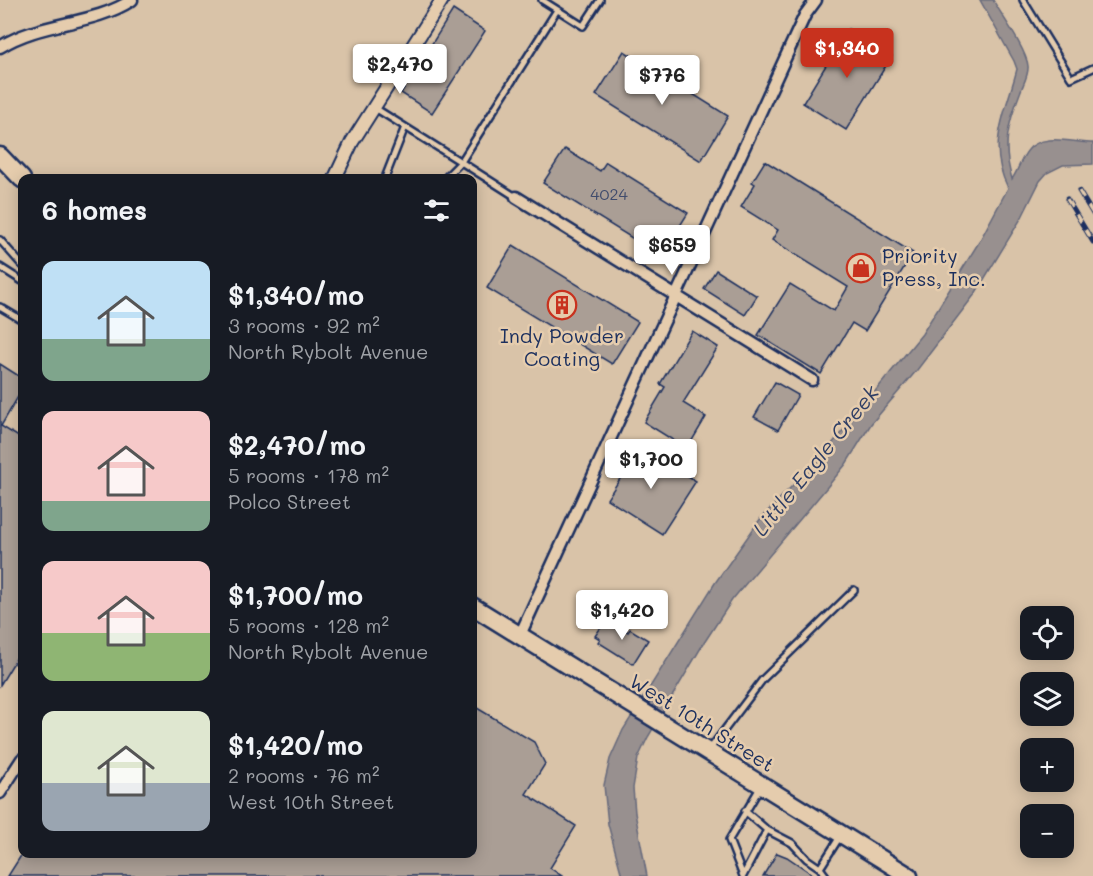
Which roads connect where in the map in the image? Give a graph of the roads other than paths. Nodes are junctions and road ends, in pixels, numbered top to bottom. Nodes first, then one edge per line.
1 (132, 0) edge
2 (442, 0) edge
3 (542, 0) edge
4 (600, 0) edge
5 (816, 0) edge
6 (1023, 0) edge
7 (557, 10) junction
8 (0, 46) edge
9 (1093, 68) edge
10 (374, 107) junction
11 (405, 127) junction
12 (0, 156) edge
13 (461, 162) junction
14 (336, 174) edge
15 (387, 174) edge
16 (449, 174) edge
17 (18, 175) edge
18 (516, 197) joint
19 (0, 240) edge
20 (18, 260) edge
21 (0, 267) edge
22 (18, 278) edge
23 (677, 296) junction
24 (0, 307) edge
25 (18, 318) edge
26 (812, 380) dead end
27 (854, 590) dead end
28 (477, 609) edge
29 (520, 635) junction
30 (708, 752) junction
31 (18, 765) edge
32 (762, 785) junction
33 (0, 793) edge
34 (745, 811) junction
35 (767, 830) junction
36 (842, 834) junction
37 (820, 868) junction
38 (743, 876) edge
39 (818, 876) edge
40 (826, 876) edge
41 (909, 876) edge

1 - 8 street
2 - 10 street
3 - 7 lane
4 - 7 lane
5 - 23 street
6 - 9 lane
7 - 13 lane
10 - 11 lane
10 - 14 street
11 - 13 lane
11 - 15 lane
12 - 17 main road
13 - 16 lane
13 - 18 lane
18 - 23 street
19 - 20 lane
21 - 22 lane
23 - 26 street
23 - 29 street
24 - 25 lane
27 - 30 lane
28 - 29 main road, West 10th Street
29 - 30 main road, West 10th Street
30 - 32 main road, West 10th Street
31 - 33 street
32 - 34 lane
32 - 36 main road, West 10th Street
34 - 35 lane
34 - 38 lane
35 - 37 lane
35 - 38 lane
36 - 37 lane
36 - 41 main road, West 10th Street
37 - 39 lane
37 - 40 lane

